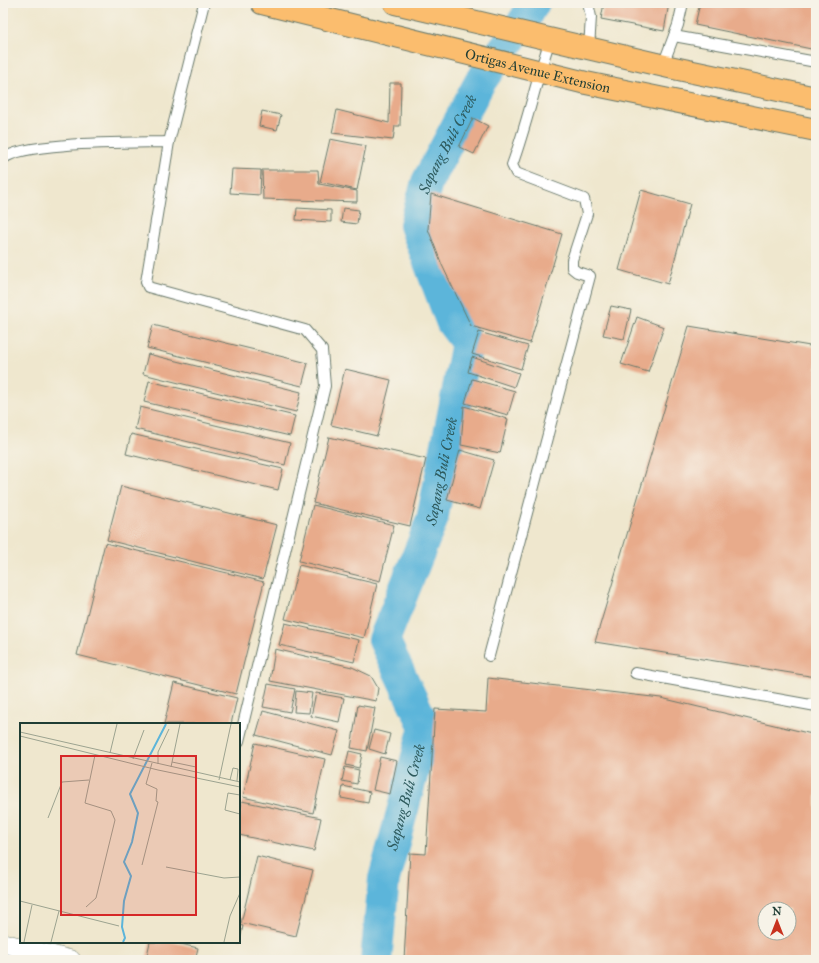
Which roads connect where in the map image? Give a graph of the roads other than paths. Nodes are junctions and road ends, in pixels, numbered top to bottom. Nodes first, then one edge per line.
1 (204, 3) edge
2 (262, 3) edge
3 (395, 3) edge
4 (588, 3) edge
5 (683, 3) edge
6 (439, 8) edge
7 (674, 36) junction
8 (550, 40) junction
9 (589, 48) junction
10 (816, 62) edge
11 (666, 66) junction
12 (539, 72) junction
13 (816, 98) edge
14 (664, 100) junction
15 (816, 130) edge
16 (169, 142) junction
17 (3, 159) edge
18 (489, 656) dead end
19 (635, 673) dead end
20 (816, 706) edge
21 (240, 737) edge
22 (3, 943) edge
23 (71, 960) edge

1 - 16 lane
2 - 12 main road, Ortigas Avenue Extension
3 - 6 main road
4 - 9 lane
5 - 7 lane
6 - 8 main road
7 - 10 lane
7 - 11 lane
8 - 9 main road
8 - 12 lane
9 - 11 main road
11 - 13 main road
11 - 14 main road
12 - 14 main road, Ortigas Avenue Extension
12 - 18 lane
14 - 15 main road, Ortigas Avenue Extension
16 - 17 lane
16 - 21 lane
19 - 20 lane
22 - 23 street

